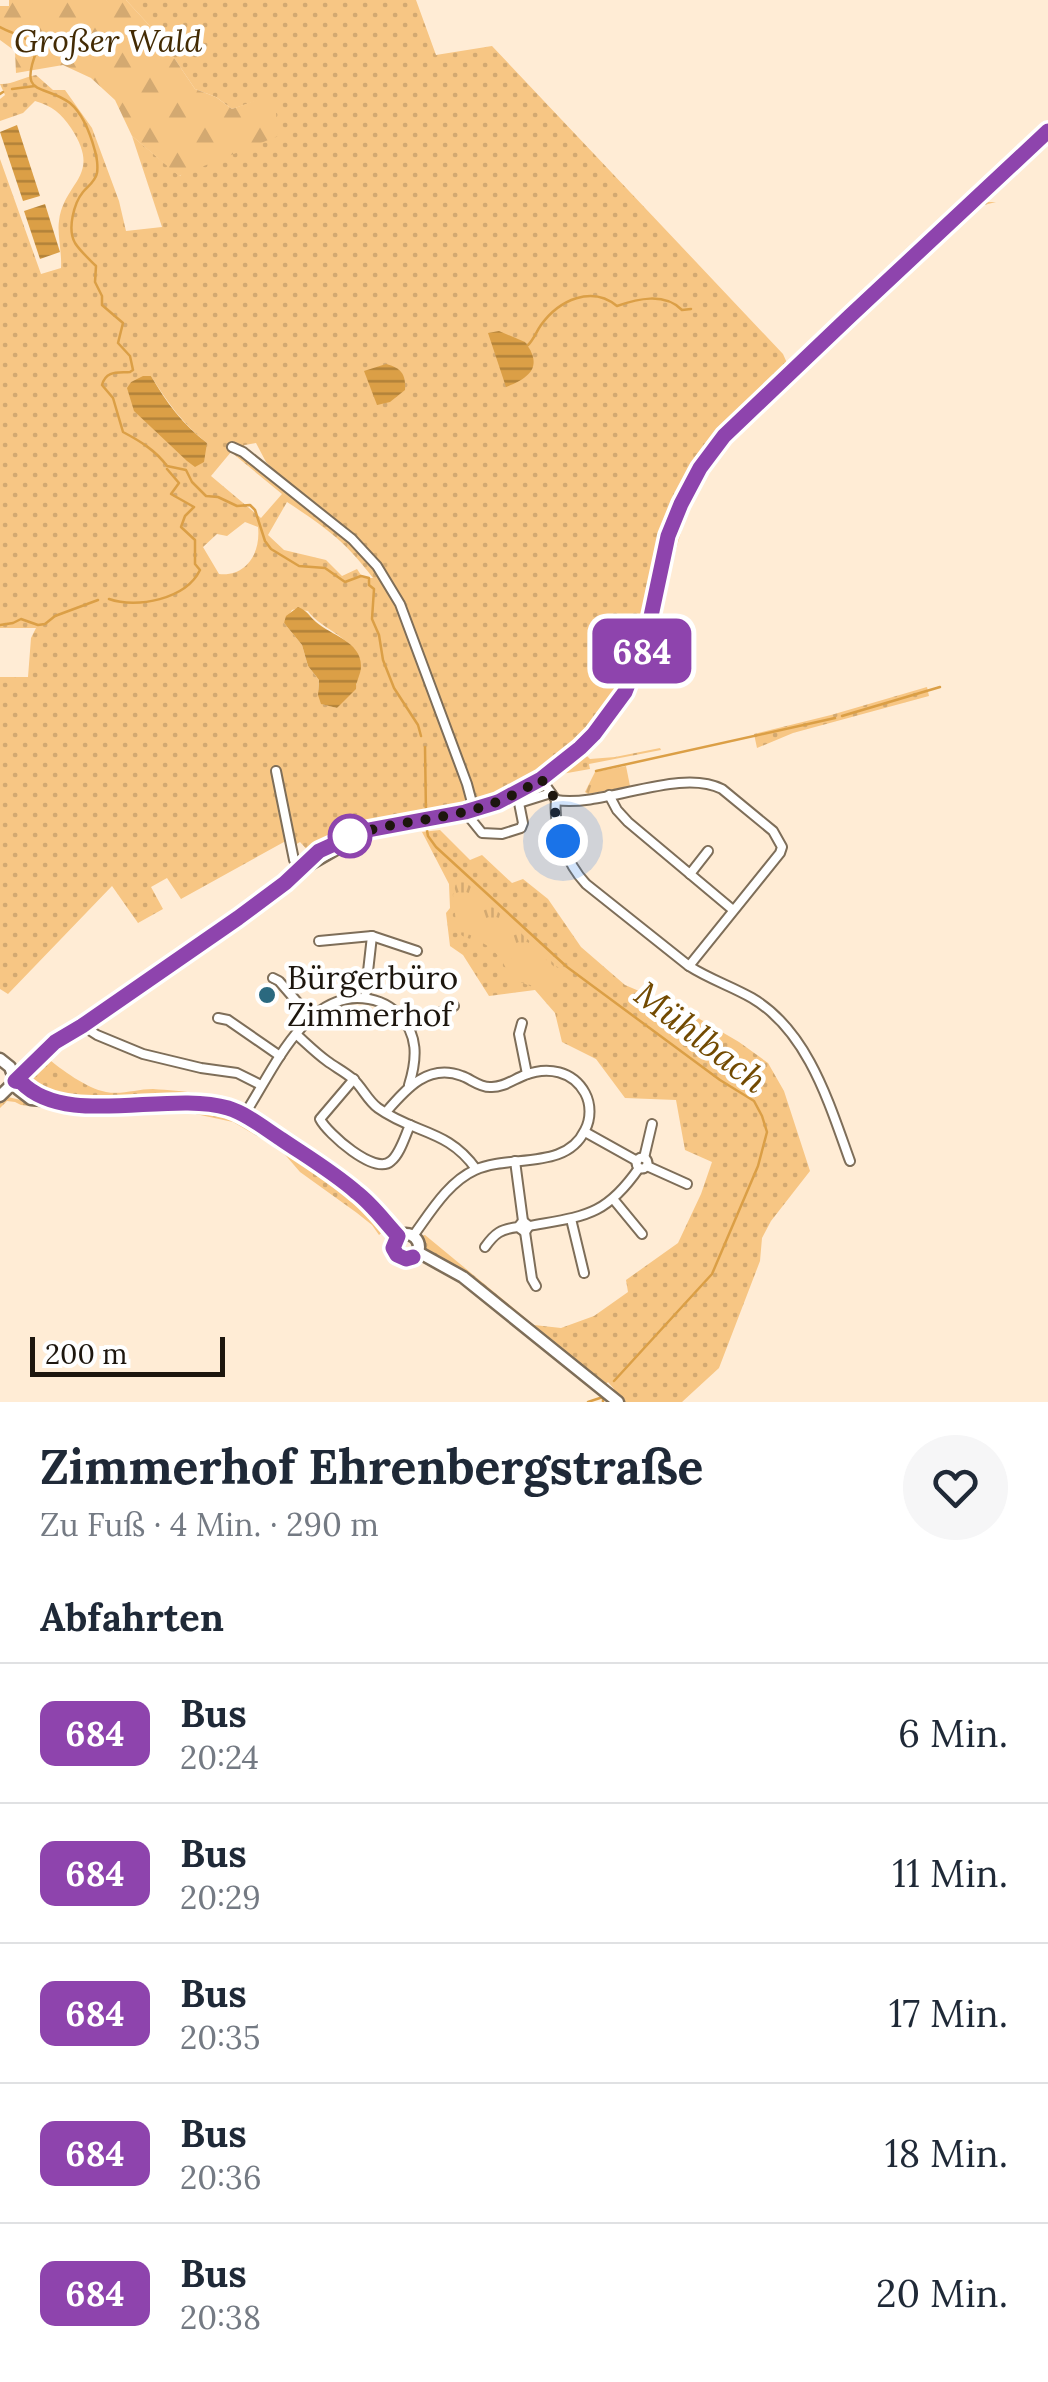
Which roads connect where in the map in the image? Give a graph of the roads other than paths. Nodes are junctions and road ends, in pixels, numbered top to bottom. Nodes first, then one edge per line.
1 (1048, 131) edge
2 (232, 448) dead end
3 (276, 772) dead end
4 (541, 779) junction
5 (608, 795) junction
6 (554, 796) junction
7 (469, 811) junction
8 (708, 851) dead end
9 (304, 867) junction
10 (690, 874) junction
11 (732, 910) junction
12 (372, 936) junction
13 (320, 941) dead end
14 (417, 951) dead end
15 (690, 966) junction
16 (273, 978) dead end
17 (365, 998) junction
18 (454, 1006) dead end
19 (218, 1018) dead end
20 (311, 1018) junction
21 (522, 1023) dead end
22 (82, 1026) junction
23 (410, 1027) junction
24 (297, 1035) junction
25 (280, 1056) junction
26 (0, 1059) edge
27 (415, 1064) junction
28 (0, 1067) edge
29 (432, 1073) junction
30 (528, 1074) junction
31 (354, 1080) junction
32 (15, 1081) junction
33 (262, 1085) junction
34 (409, 1085) junction
35 (0, 1096) edge
36 (386, 1112) junction
37 (244, 1115) junction
38 (652, 1124) dead end
39 (410, 1125) junction
40 (585, 1132) junction
41 (515, 1161) junction
42 (850, 1161) dead end
43 (642, 1163) junction
44 (476, 1169) junction
45 (686, 1184) dead end
46 (614, 1200) junction
47 (571, 1219) junction
48 (524, 1227) junction
49 (642, 1234) dead end
50 (398, 1236) junction
51 (413, 1236) junction
52 (485, 1248) dead end
53 (418, 1252) junction
54 (584, 1273) dead end
55 (536, 1286) dead end
56 (618, 1402) edge

1 - 4 street
2 - 7 street
3 - 9 street
4 - 6 street
4 - 7 street
5 - 6 street
5 - 10 street
5 - 11 street
6 - 7 street
6 - 15 street
7 - 9 street
8 - 10 street
9 - 22 street
10 - 11 street
11 - 15 street
12 - 13 street
12 - 14 street
12 - 17 street
15 - 42 street
16 - 20 street
17 - 20 street
17 - 23 street
18 - 23 street
19 - 25 street
20 - 24 street
21 - 30 street
22 - 32 street
22 - 33 street
23 - 27 street
24 - 25 street
24 - 31 street
25 - 33 street
26 - 32 street
27 - 29 street
27 - 34 street
28 - 32 street
29 - 30 street
29 - 34 street
30 - 40 street
31 - 36 street
31 - 39 street
32 - 35 street
32 - 37 street
33 - 37 street
34 - 36 street
36 - 39 street
37 - 50 street
38 - 43 street
39 - 44 street
40 - 41 street
40 - 43 street
41 - 44 street
41 - 48 street
43 - 45 street
43 - 46 street
44 - 51 street
46 - 47 street
46 - 49 street
47 - 48 street
47 - 54 street
48 - 52 street
48 - 55 street
50 - 51 street
50 - 53 street
51 - 53 street
53 - 56 street

